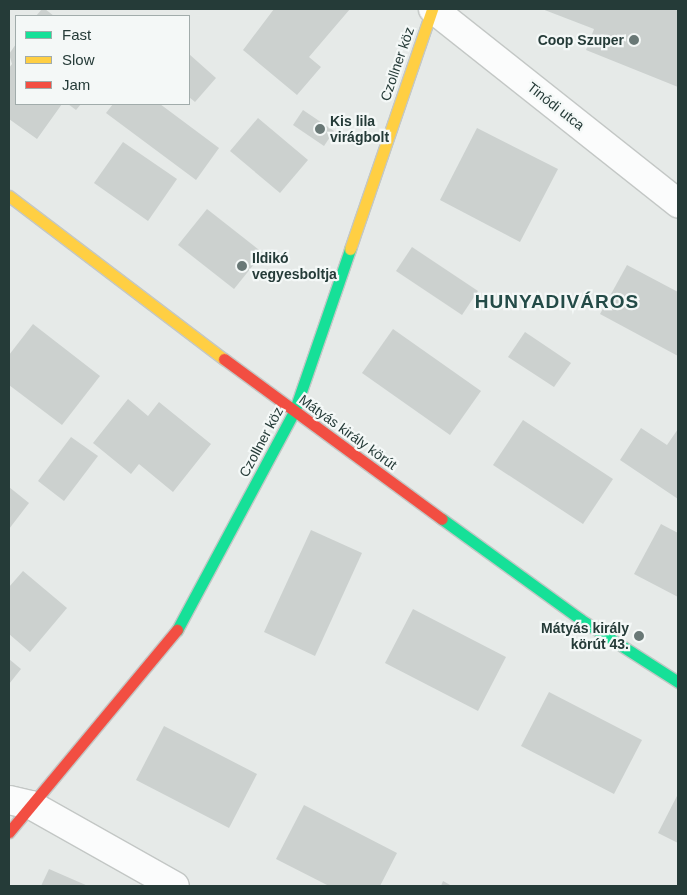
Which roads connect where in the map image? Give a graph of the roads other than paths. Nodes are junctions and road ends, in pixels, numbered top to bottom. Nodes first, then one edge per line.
1 (432, 9) edge
2 (9, 196) edge
3 (678, 204) edge
4 (294, 412) junction
5 (678, 682) edge
6 (20, 803) edge
7 (9, 832) edge
8 (175, 886) edge

1 - 3 street, Tinódi utca
1 - 4 street, Czollner köz
2 - 4 street, Mátyás király körút
4 - 5 street, Mátyás király körút
4 - 6 street, Czollner köz
6 - 7 street, Czollner köz
6 - 8 street

